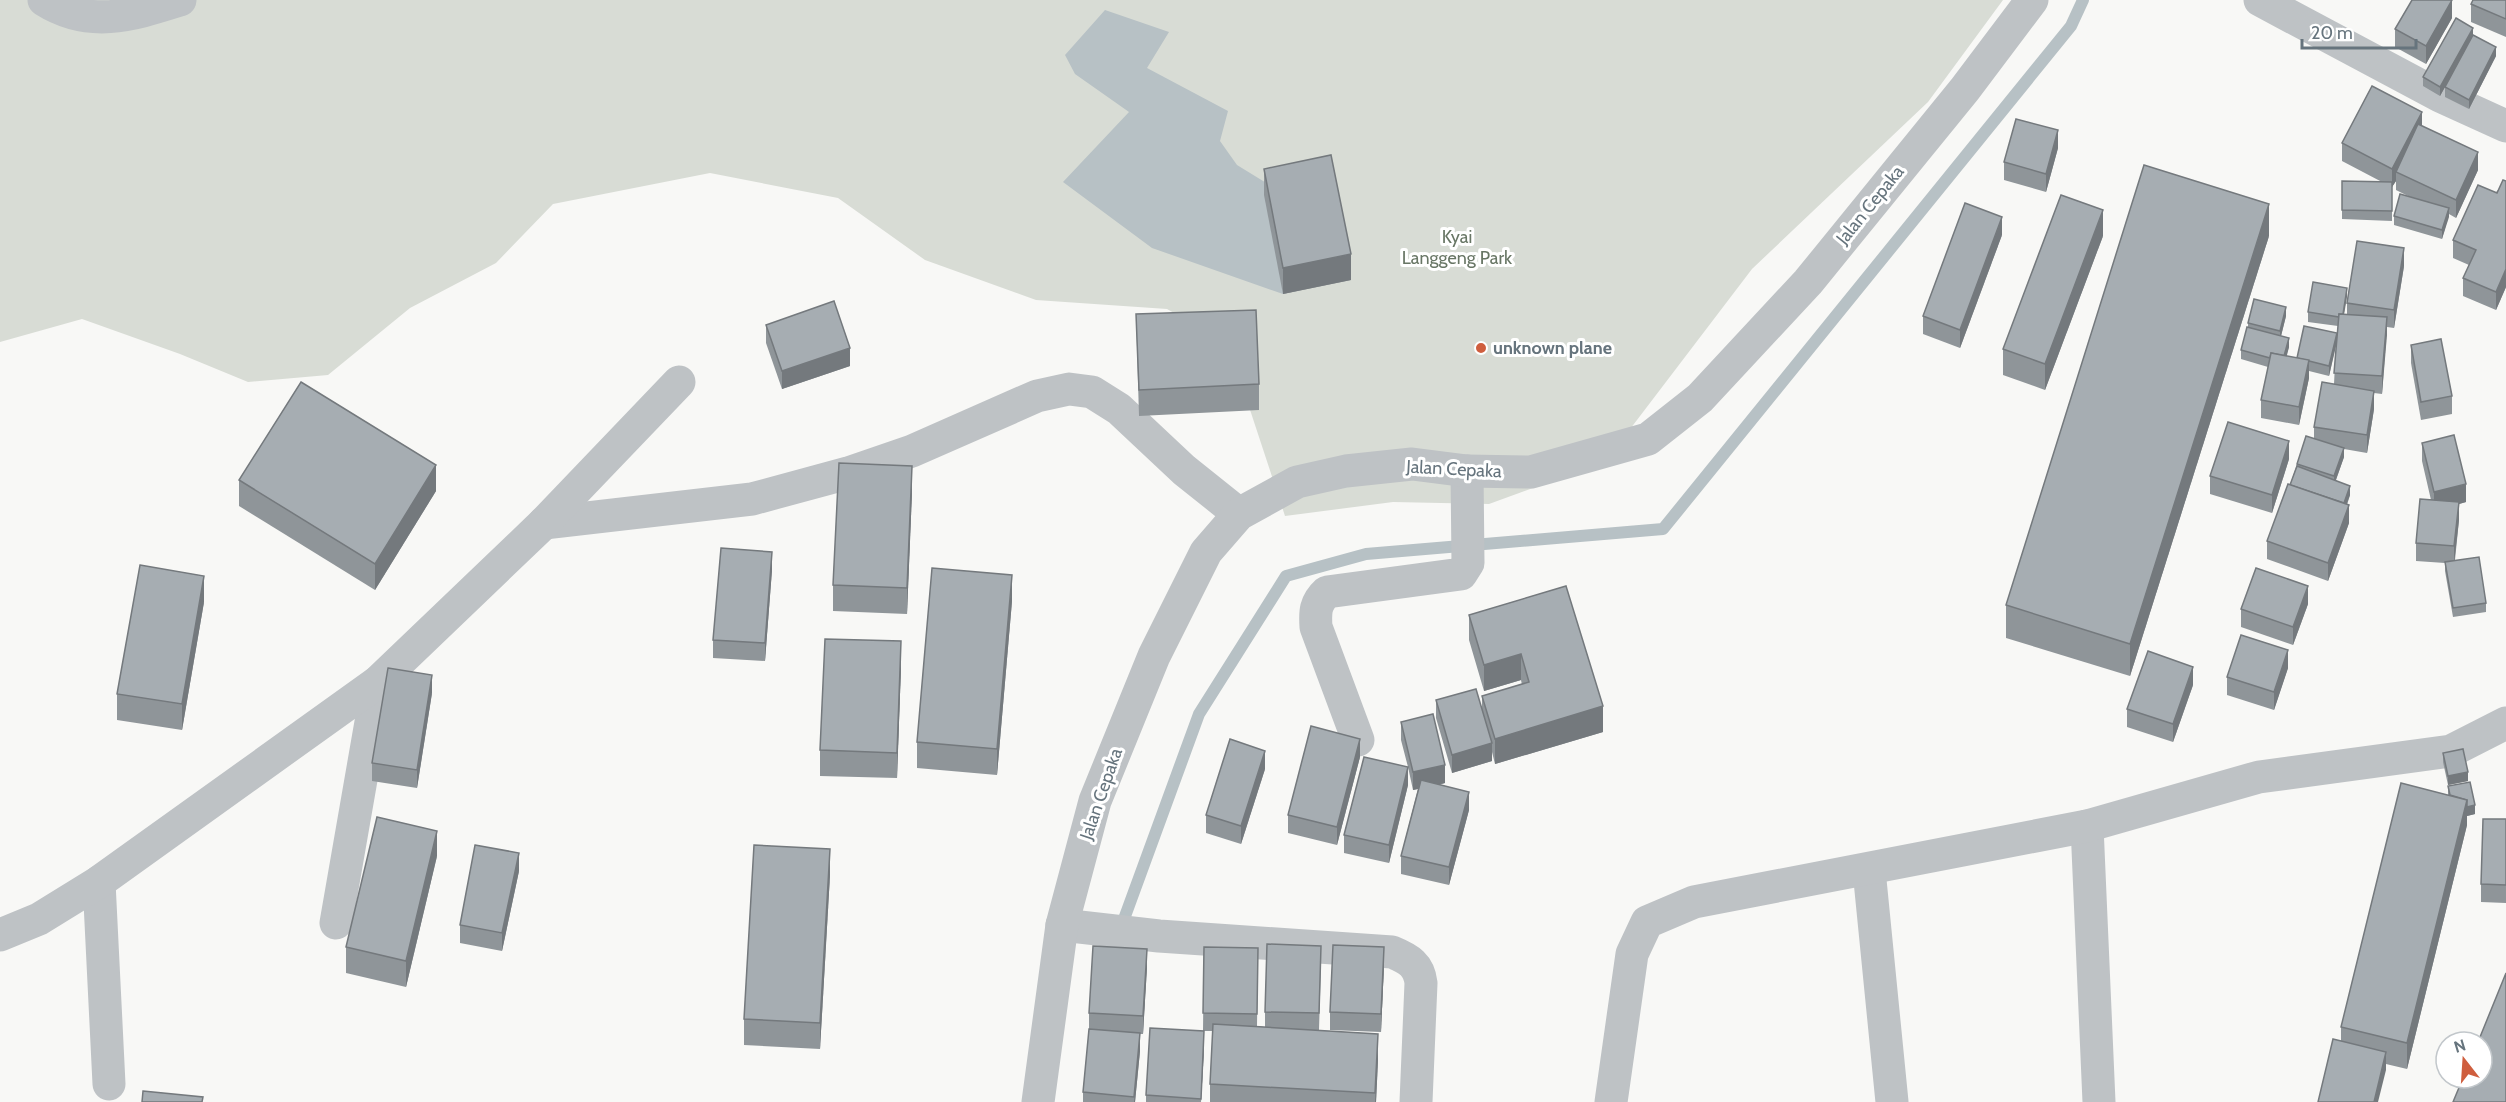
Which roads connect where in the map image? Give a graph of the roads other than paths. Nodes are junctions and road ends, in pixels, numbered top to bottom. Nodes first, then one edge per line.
1 (44, 0) edge
2 (180, 0) edge
3 (2032, 0) edge
4 (2260, 0) edge
5 (2506, 126) edge
6 (679, 382) dead end
7 (1467, 471) junction
8 (1239, 514) junction
9 (544, 523) junction
10 (378, 682) junction
11 (2506, 723) edge
12 (1358, 740) edge
13 (2087, 826) junction
14 (1869, 870) junction
15 (99, 882) junction
16 (336, 923) dead end
17 (1062, 926) junction
18 (0, 936) edge
19 (109, 1084) dead end
20 (1038, 1102) edge
21 (1416, 1102) edge
22 (1611, 1102) edge
23 (1892, 1102) edge
24 (2099, 1102) edge

1 - 2 street
3 - 7 street, Jalan Cepaka
4 - 5 street
6 - 9 street
7 - 8 street, Jalan Cepaka
7 - 12 street
8 - 9 street
8 - 17 street, Jalan Cepaka
9 - 10 street
10 - 15 street
10 - 16 street
11 - 13 street
13 - 14 street
13 - 24 street
14 - 22 street
14 - 23 street
15 - 18 street
15 - 19 street
17 - 20 street, Jalan Cepaka
17 - 21 street

